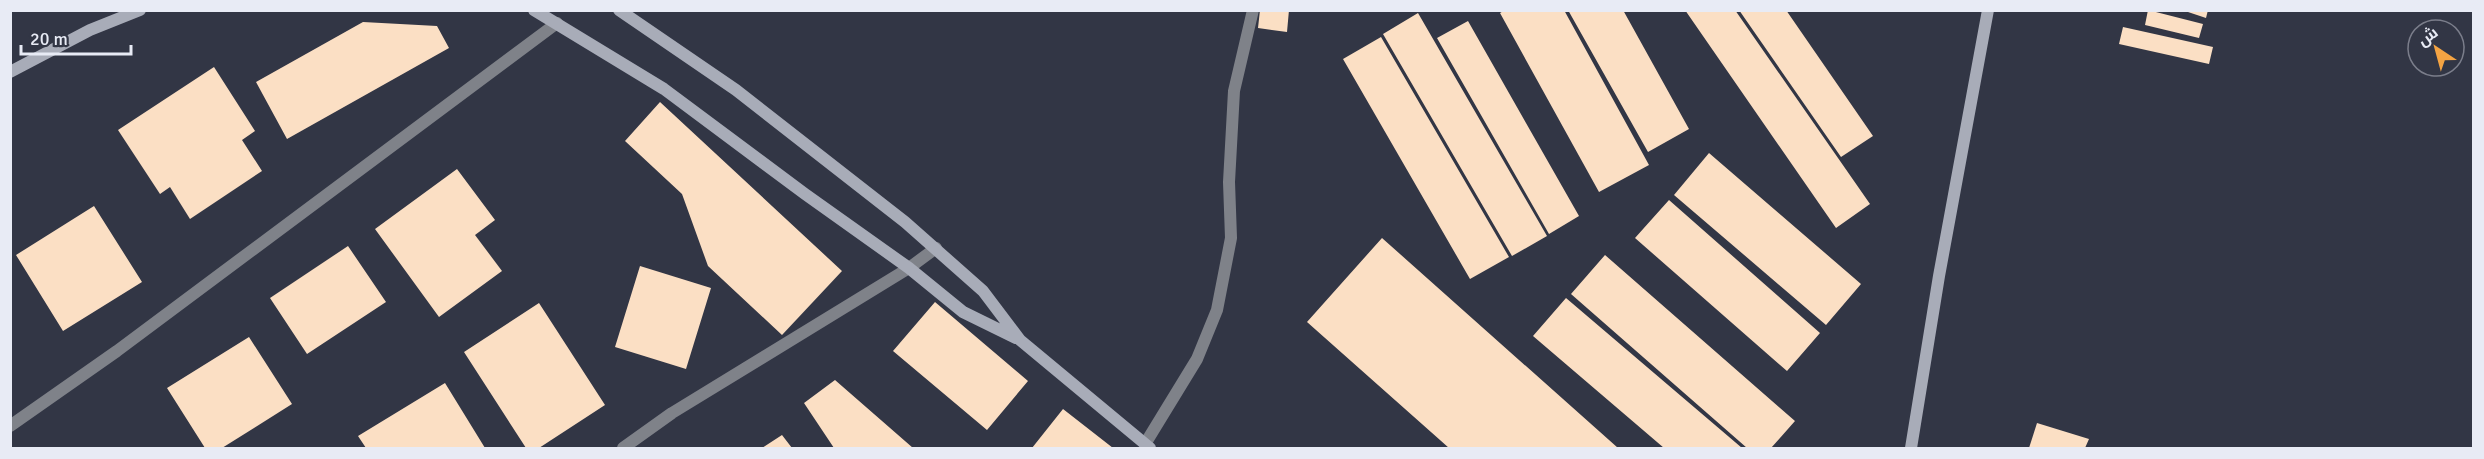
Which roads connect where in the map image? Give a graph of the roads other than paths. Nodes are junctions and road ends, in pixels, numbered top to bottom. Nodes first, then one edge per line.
1 (140, 10) edge
2 (534, 10) edge
3 (619, 10) edge
4 (1253, 10) edge
5 (1989, 10) edge
6 (126, 12) edge
7 (557, 23) junction
8 (10, 72) edge
9 (936, 248) junction
10 (909, 268) junction
11 (1020, 340) junction
12 (10, 426) edge
13 (1147, 446) edge
14 (622, 448) edge
15 (1911, 448) edge

1 - 6 main road
2 - 7 main road
3 - 9 main road
4 - 13 street
5 - 15 main road
6 - 8 main road
7 - 10 main road
7 - 12 street
9 - 10 street
9 - 11 main road
10 - 11 main road
10 - 14 street
11 - 13 main road

